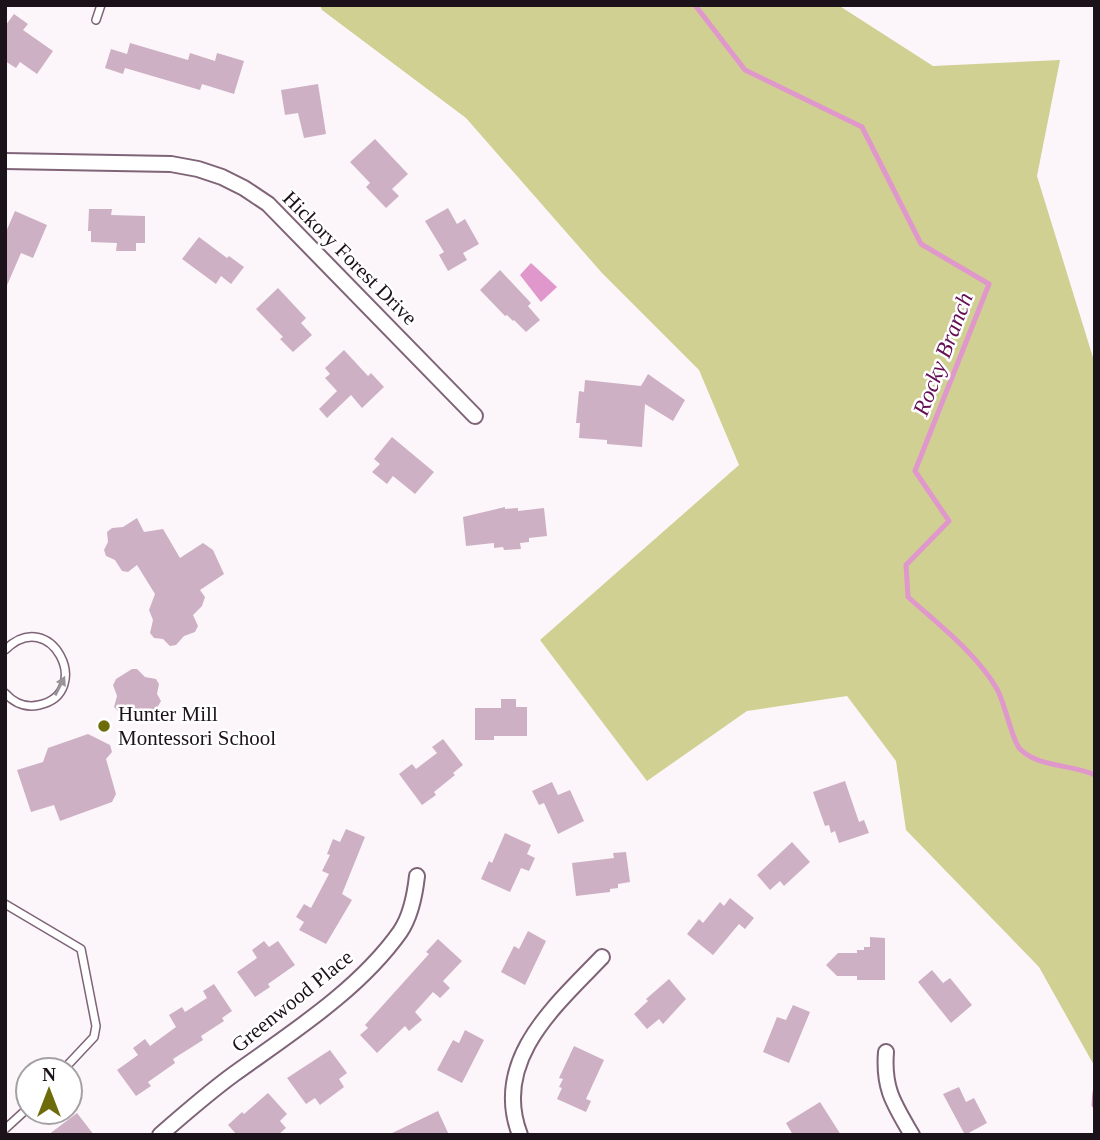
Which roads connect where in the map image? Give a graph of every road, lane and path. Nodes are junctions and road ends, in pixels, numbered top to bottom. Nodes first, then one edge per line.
1 (101, 5) edge
2 (96, 20) dead end
3 (5, 161) edge
4 (475, 416) dead end
5 (5, 650) edge
6 (5, 693) edge
7 (417, 876) dead end
8 (5, 904) edge
9 (602, 957) dead end
10 (886, 1052) dead end
11 (76, 1056) edge
12 (160, 1135) edge
13 (520, 1135) edge
14 (912, 1135) edge

1 - 2 lane
3 - 4 street, Hickory Forest Drive
6 -> 5 lane
7 - 12 street, Greenwood Place
8 - 11 lane
9 - 13 street
10 - 14 street

